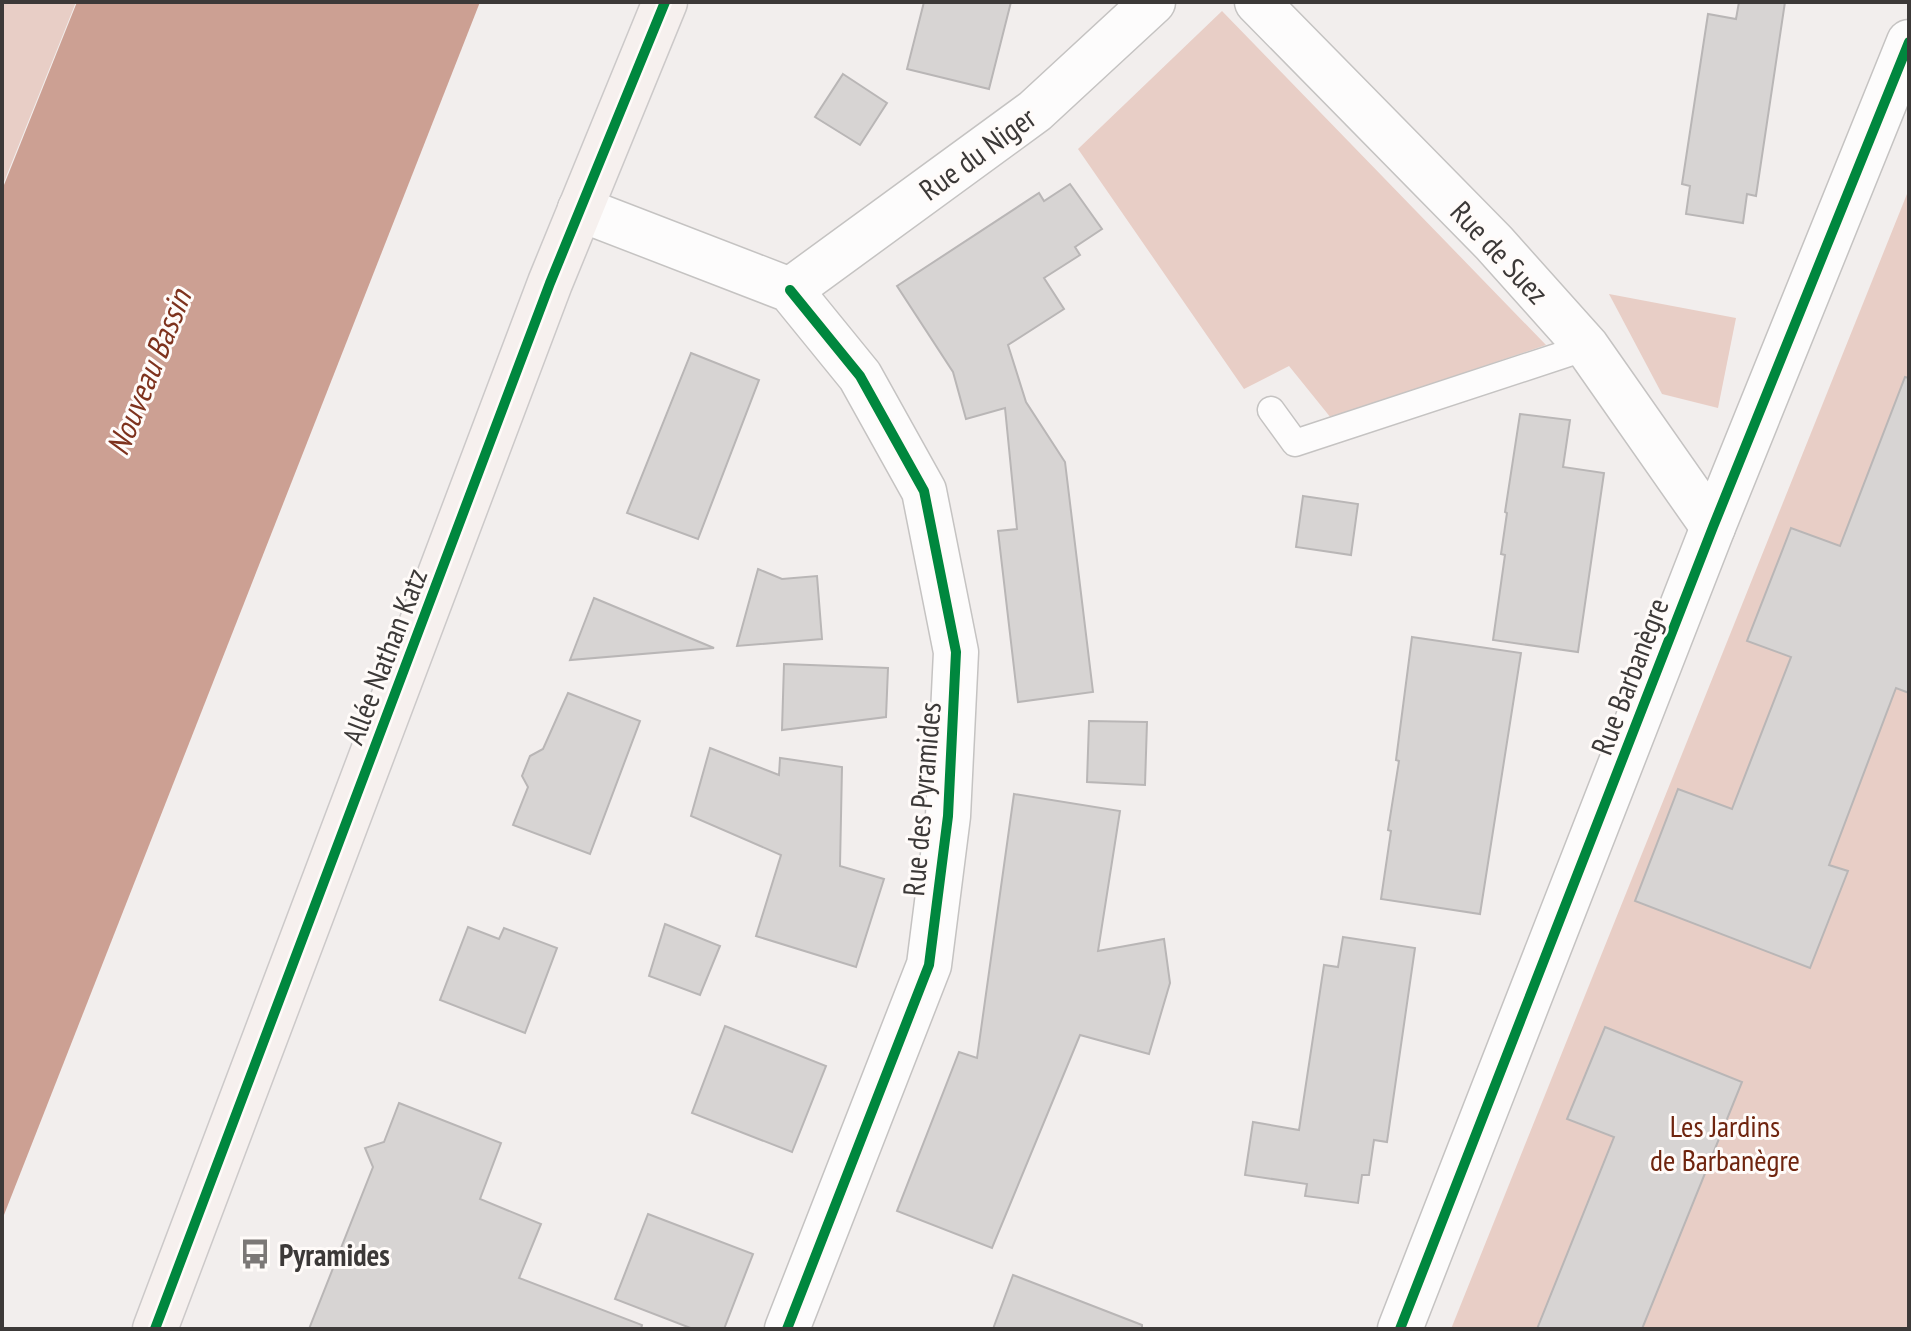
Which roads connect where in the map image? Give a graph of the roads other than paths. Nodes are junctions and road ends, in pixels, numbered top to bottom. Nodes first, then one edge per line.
1 (665, 2) edge
2 (1153, 2) edge
3 (1257, 2) edge
4 (1906, 59) edge
5 (580, 209) junction
6 (790, 290) junction
7 (1587, 347) junction
8 (1271, 410) dead end
9 (1713, 527) junction
10 (155, 1329) edge
11 (787, 1329) edge
12 (1400, 1329) edge

1 - 5 main road, Allée Nathan Katz
2 - 6 street, Rue du Niger
3 - 7 street, Rue de Suez
4 - 9 street, Rue Barbanègre
5 - 6 street, Rue des Pyramides
5 - 10 main road, Allée Nathan Katz
6 - 11 street, Rue des Pyramides
7 - 8 lane
7 - 9 street, Rue de Suez
9 - 12 street, Rue Barbanègre

